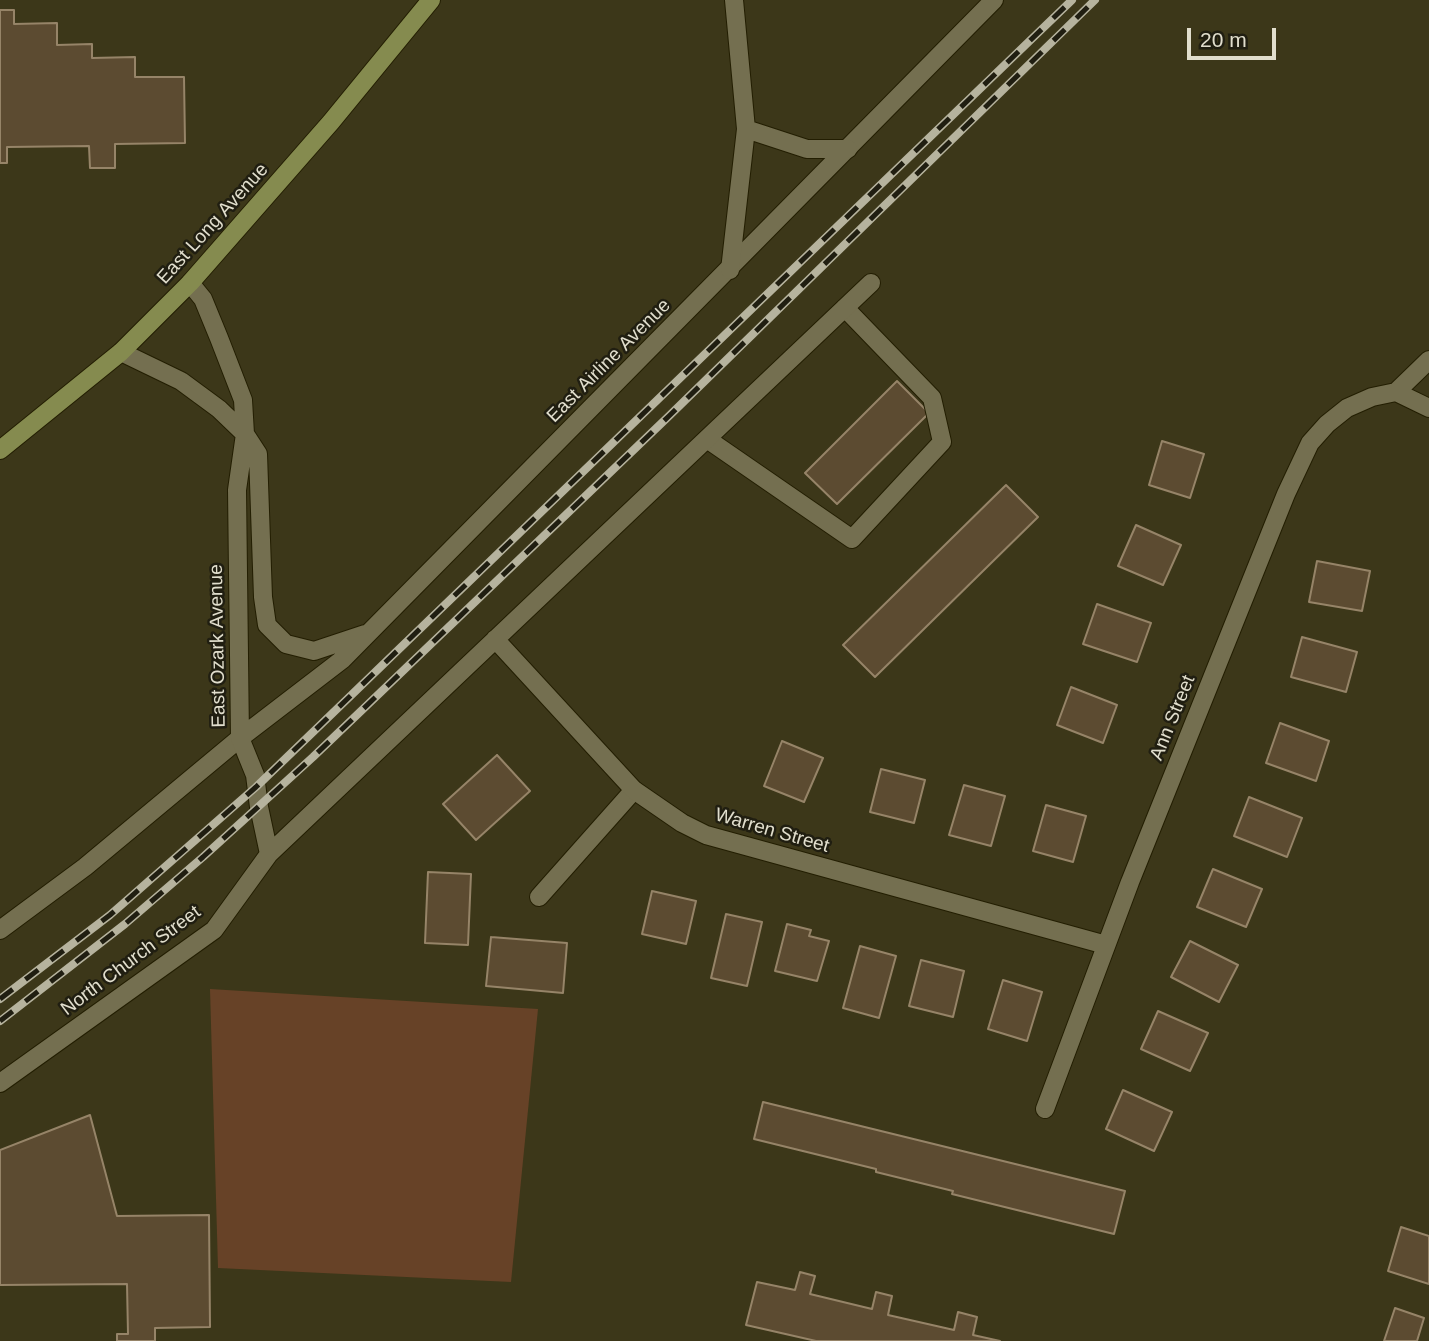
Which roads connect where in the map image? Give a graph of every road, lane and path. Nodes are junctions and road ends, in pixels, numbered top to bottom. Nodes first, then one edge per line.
1 (431, 0) edge
2 (734, 0) edge
3 (995, 0) edge
4 (746, 129) junction
5 (848, 149) junction
6 (730, 270) junction
7 (190, 282) junction
8 (871, 283) dead end
9 (845, 309) junction
10 (121, 352) junction
11 (1429, 360) edge
12 (1396, 392) junction
13 (1429, 408) edge
14 (245, 434) junction
15 (707, 439) junction
16 (0, 450) edge
17 (368, 634) junction
18 (495, 639) junction
19 (240, 738) junction
20 (634, 790) junction
21 (269, 854) junction
22 (539, 897) dead end
23 (0, 930) edge
24 (1106, 944) junction
25 (0, 1083) edge
26 (1045, 1108) dead end

1 - 7 main road, East Long Avenue
2 - 4 street
3 - 5 street, East Airline Avenue
4 - 5 street
4 - 6 street
5 - 6 street, East Airline Avenue
6 - 17 street, East Airline Avenue
7 - 10 main road, East Long Avenue
7 - 14 street, East Ozark Avenue
8 - 9 street
9 - 15 street
9 - 15 street
10 - 14 street
10 - 16 main road, East Long Avenue
11 - 12 street
12 - 13 street
12 - 24 street, Ann Street
14 - 17 street
14 - 19 street, East Ozark Avenue
15 - 18 street
17 - 19 street, East Airline Avenue
18 - 20 street, Warren Street
18 - 21 street
19 - 21 street, East Ozark Avenue
19 - 23 street, East Airline Avenue
20 - 22 street
20 - 24 street, Warren Street
21 - 25 street, North Church Street
24 - 26 street, Ann Street

